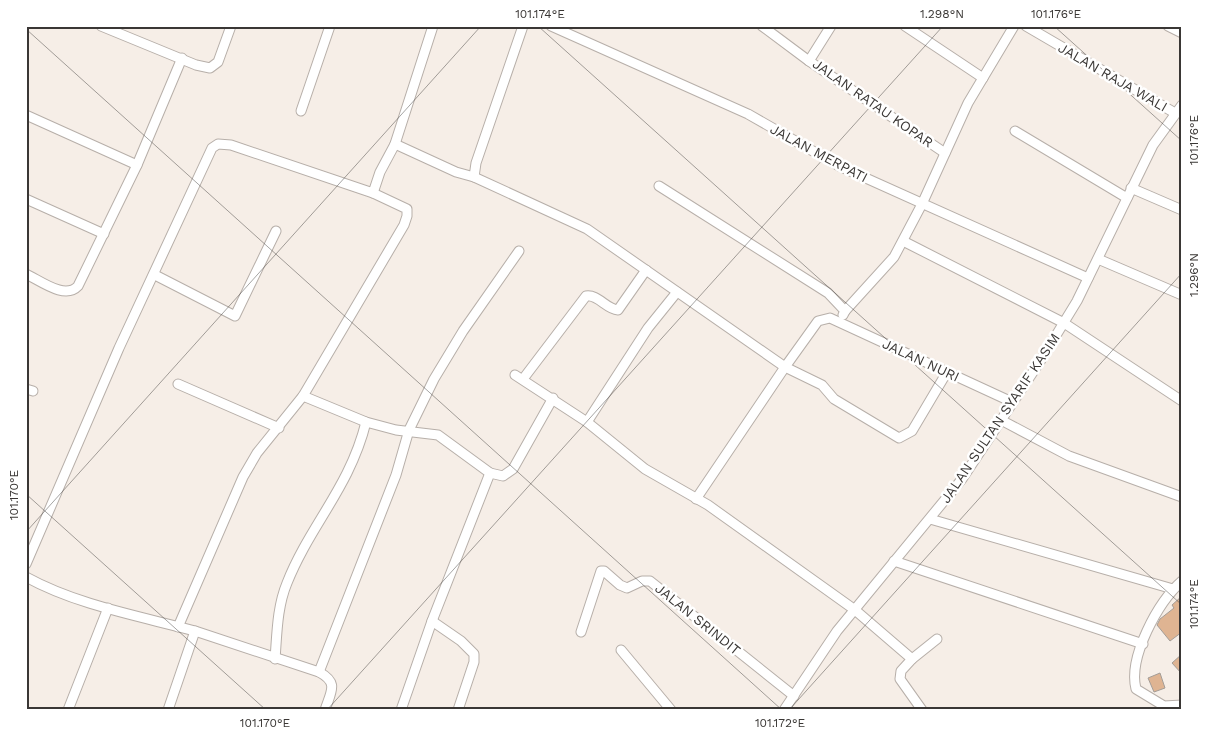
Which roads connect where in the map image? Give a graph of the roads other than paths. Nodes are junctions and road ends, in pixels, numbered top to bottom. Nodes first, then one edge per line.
1 (101, 26) edge
2 (230, 26) edge
3 (330, 26) edge
4 (434, 26) edge
5 (523, 26) edge
6 (551, 26) edge
7 (762, 26) edge
8 (831, 26) edge
9 (905, 26) edge
10 (1014, 26) edge
11 (1026, 26) edge
12 (1168, 26) edge
13 (1182, 33) edge
14 (182, 58) junction
15 (808, 61) junction
16 (983, 78) junction
17 (1182, 105) edge
18 (301, 111) dead end
19 (1175, 113) junction
20 (26, 114) edge
21 (1015, 131) dead end
22 (395, 144) junction
23 (945, 152) junction
24 (137, 164) junction
25 (474, 177) junction
26 (659, 186) dead end
27 (1131, 188) junction
28 (373, 193) junction
29 (1127, 198) junction
30 (26, 199) edge
31 (922, 204) junction
32 (1182, 210) edge
33 (276, 231) dead end
34 (104, 234) junction
35 (903, 241) junction
36 (519, 251) dead end
37 (1098, 258) junction
38 (646, 270) junction
39 (26, 274) edge
40 (154, 275) junction
41 (1088, 278) junction
42 (677, 292) junction
43 (1182, 296) edge
44 (845, 311) junction
45 (834, 319) junction
46 (1064, 323) junction
47 (785, 366) junction
48 (947, 372) junction
49 (178, 384) dead end
50 (303, 396) junction
51 (553, 398) junction
52 (1182, 401) edge
53 (1012, 402) junction
54 (1001, 420) junction
55 (366, 422) junction
56 (587, 422) junction
57 (279, 428) junction
58 (409, 430) junction
59 (490, 473) junction
60 (1182, 497) edge
61 (696, 499) junction
62 (930, 519) junction
63 (894, 561) junction
64 (26, 564) edge
65 (26, 577) edge
66 (1182, 581) edge
67 (1173, 589) junction
68 (108, 608) junction
69 (855, 610) junction
70 (432, 621) junction
71 (178, 627) junction
72 (195, 631) junction
73 (581, 632) dead end
74 (937, 639) dead end
75 (1143, 644) junction
76 (621, 650) dead end
77 (275, 659) junction
78 (912, 659) junction
79 (319, 672) junction
80 (794, 696) junction
81 (1182, 704) edge
82 (1164, 708) edge
83 (68, 710) edge
84 (168, 710) edge
85 (326, 710) edge
86 (401, 710) edge
87 (458, 710) edge
88 (671, 710) edge
89 (784, 710) edge
90 (922, 710) edge

1 - 14 street
2 - 14 street
3 - 18 street
4 - 22 street
5 - 25 street
6 - 31 street, JALAN MERPATI
7 - 15 street
8 - 15 street, JALAN RATAU KOPAR
9 - 16 street
10 - 16 street
11 - 19 street, JALAN RAJA WALI
12 - 13 street
14 - 24 street
15 - 23 street, JALAN RATAU KOPAR
16 - 23 street
17 - 19 street, JALAN SULTAN SYARIF KASIM
19 - 27 street, JALAN SULTAN SYARIF KASIM
20 - 24 street
21 - 29 street
22 - 25 street
22 - 28 street
23 - 31 street
24 - 34 street
25 - 38 street
26 - 44 street
27 - 29 street, JALAN SULTAN SYARIF KASIM
27 - 32 street
28 - 40 street
28 - 50 street
29 - 37 street, JALAN SULTAN SYARIF KASIM
30 - 34 street
31 - 35 street
31 - 41 street, JALAN MERPATI
33 - 40 street
34 - 39 street
35 - 44 street
35 - 46 street
36 - 58 street
37 - 41 street, JALAN SULTAN SYARIF KASIM
37 - 43 street
38 - 42 street
38 - 51 street
40 - 64 street
41 - 46 street, JALAN SULTAN SYARIF KASIM
42 - 47 street
42 - 56 street
44 - 45 street
45 - 47 street
45 - 48 street, JALAN NURI
46 - 52 street
46 - 53 street, JALAN SULTAN SYARIF KASIM
47 - 48 street
47 - 61 street
48 - 53 street, JALAN NURI
49 - 57 street
50 - 55 street
50 - 57 street
51 - 56 street
51 - 59 street
53 - 54 street, JALAN SULTAN SYARIF KASIM
54 - 60 street
54 - 62 street, JALAN SULTAN SYARIF KASIM
55 - 58 street
55 - 77 street
56 - 61 street
57 - 71 street
58 - 59 street
58 - 79 street
59 - 70 street
61 - 69 street
62 - 63 street, JALAN SULTAN SYARIF KASIM
62 - 67 street
63 - 69 street, JALAN SULTAN SYARIF KASIM
63 - 75 street
65 - 68 street
66 - 67 street
67 - 75 street
68 - 71 street
68 - 83 street
69 - 78 street
69 - 80 street, JALAN SULTAN SYARIF KASIM
70 - 86 street
70 - 87 street
71 - 72 street
72 - 77 street
72 - 84 street
73 - 80 street, JALAN SRINDIT
74 - 78 street
75 - 82 street
76 - 88 street
77 - 79 street
78 - 90 street
79 - 85 street
80 - 89 street, JALAN SULTAN SYARIF KASIM
81 - 82 street

